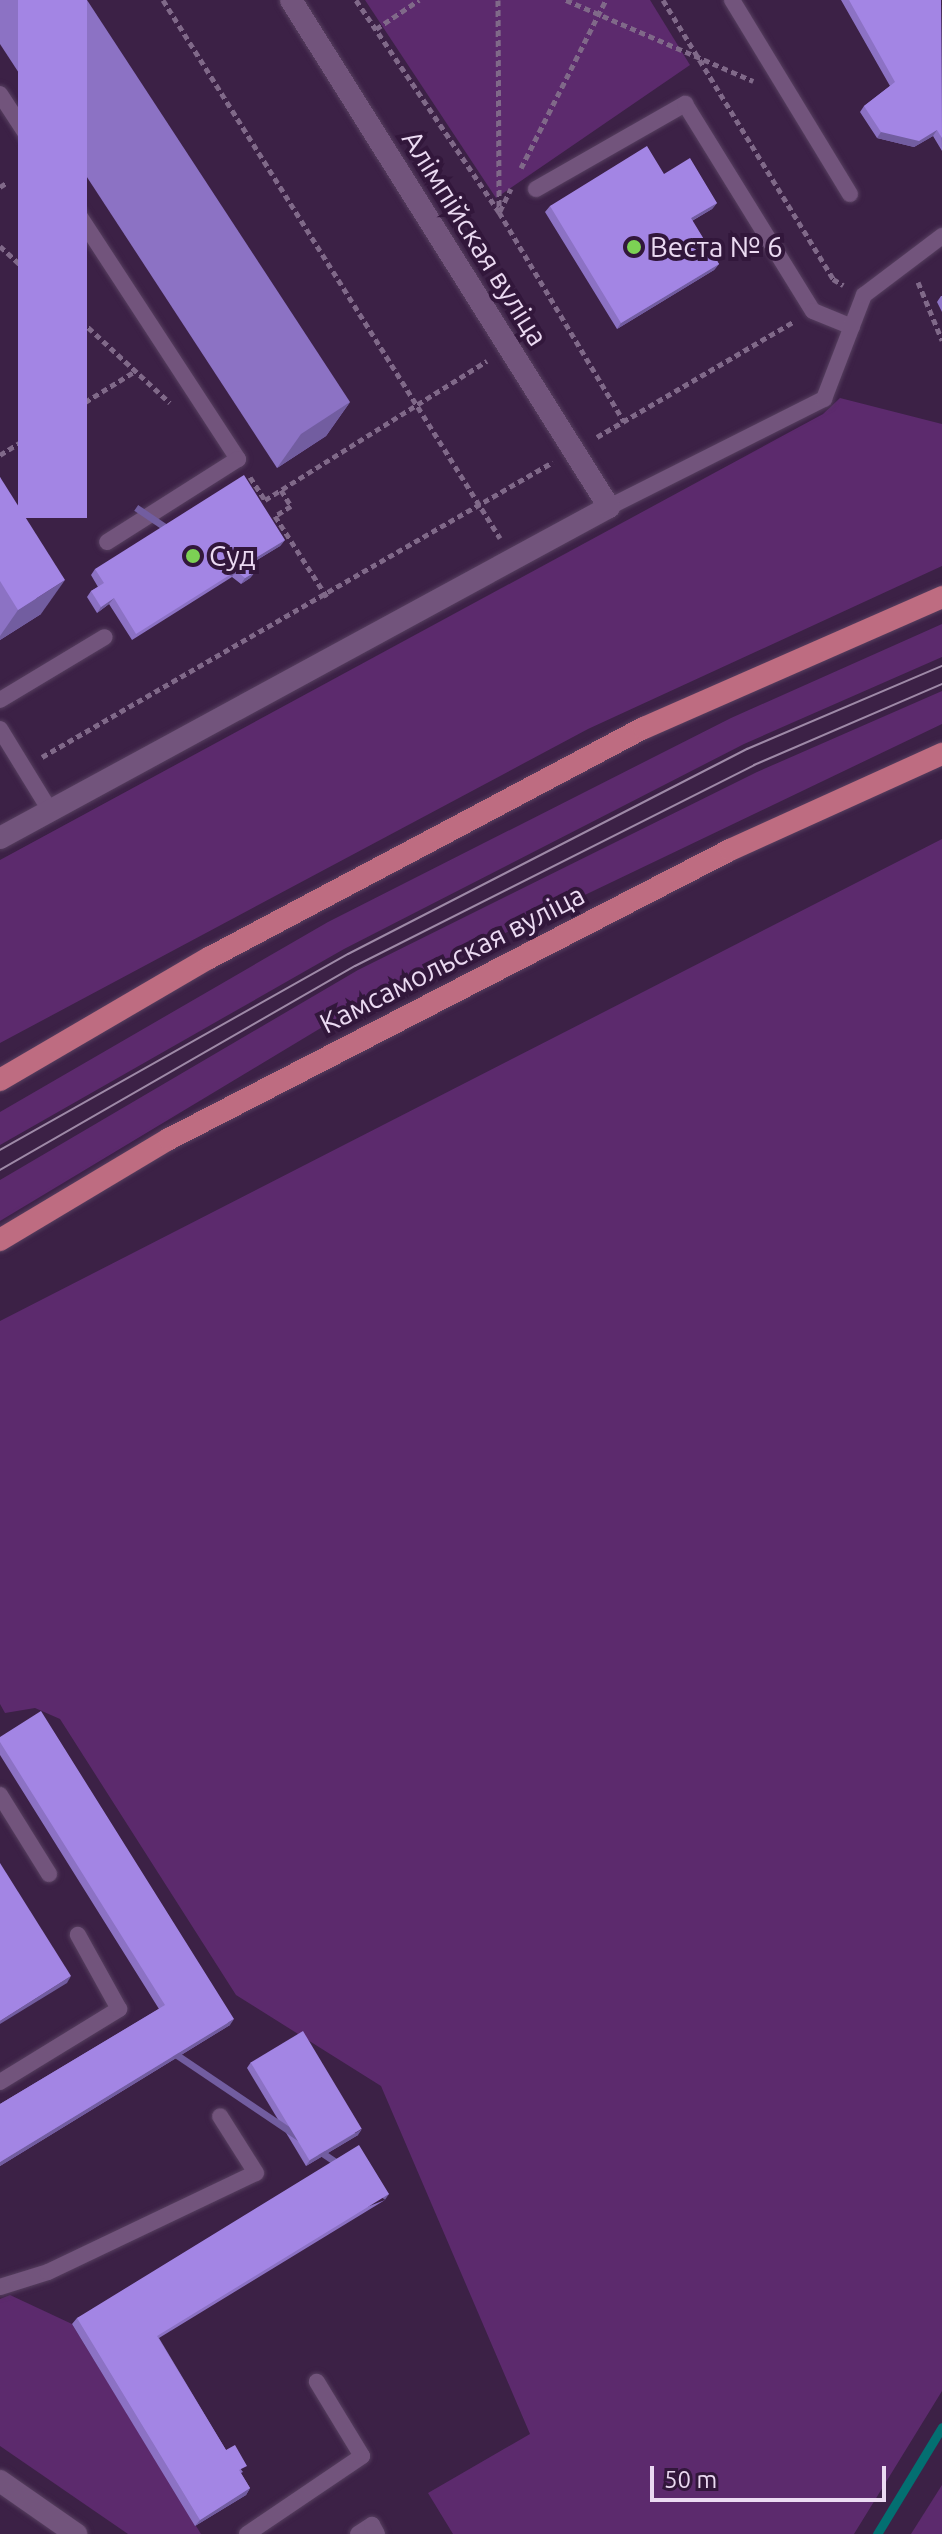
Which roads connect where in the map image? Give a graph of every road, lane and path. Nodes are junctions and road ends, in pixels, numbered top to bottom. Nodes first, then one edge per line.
1 (163, 0) edge
2 (291, 0) edge
3 (356, 0) edge
4 (419, 0) edge
5 (498, 0) edge
6 (566, 0) edge
7 (606, 0) edge
8 (663, 0) edge
9 (732, 0) edge
10 (599, 13) junction
11 (376, 29) junction
12 (694, 52) junction
13 (0, 94) edge
14 (794, 101) junction
15 (8, 182) dead end
16 (0, 187) edge
17 (536, 189) dead end
18 (850, 194) dead end
19 (499, 212) junction
20 (942, 236) edge
21 (0, 246) edge
22 (912, 254) junction
23 (864, 295) junction
24 (813, 311) junction
25 (852, 327) junction
26 (942, 340) edge
27 (508, 347) junction
28 (134, 372) junction
29 (417, 406) junction
30 (180, 411) dead end
31 (624, 422) junction
32 (573, 450) junction
33 (0, 455) edge
34 (238, 459) junction
35 (281, 490) junction
36 (480, 506) junction
37 (609, 507) junction
38 (107, 542) dead end
39 (515, 562) junction
40 (327, 597) junction
41 (942, 597) edge
42 (105, 637) dead end
43 (0, 700) edge
44 (0, 729) edge
45 (942, 754) edge
46 (23, 768) junction
47 (49, 809) junction
48 (0, 838) edge
49 (0, 1080) edge
50 (0, 1240) edge
51 (0, 1795) edge
52 (49, 1874) dead end
53 (78, 1935) dead end
54 (0, 2082) edge
55 (220, 2116) dead end
56 (0, 2287) edge
57 (317, 2382) dead end
58 (0, 2481) edge
59 (76, 2534) edge
60 (247, 2534) edge
61 (358, 2534) edge
62 (377, 2534) edge

1 - 29 path
2 - 27 street, Алімпійская вуліца
3 - 11 path
4 - 11 path
5 - 19 path
6 - 10 path
7 - 10 path
8 - 12 path
9 - 14 lane
10 - 12 path
10 - 19 path
11 - 19 path
12 - 14 path
12 - 23 path
13 - 34 lane
14 - 18 lane
15 - 16 path
17 - 24 lane
19 - 31 path
20 - 22 lane
21 - 28 path
22 - 23 lane
22 - 26 path
23 - 25 lane
24 - 25 lane
24 - 31 path
25 - 37 lane
27 - 29 path
27 - 32 street, Алімпійская вуліца
28 - 30 path
28 - 33 path
29 - 35 path
29 - 36 path
31 - 32 path
32 - 36 path
32 - 37 street, Алімпійская вуліца
34 - 35 path
34 - 38 lane
35 - 40 path
36 - 39 path
36 - 40 path
37 - 39 street
39 - 47 street
40 - 46 path
41 - 49 main road
42 - 43 lane
44 - 46 lane
45 - 50 main road, Камсамольская вуліца
46 - 47 lane
47 - 48 street
51 - 52 lane
53 - 54 lane
55 - 56 lane
57 - 60 lane
58 - 59 street
61 - 62 lane

